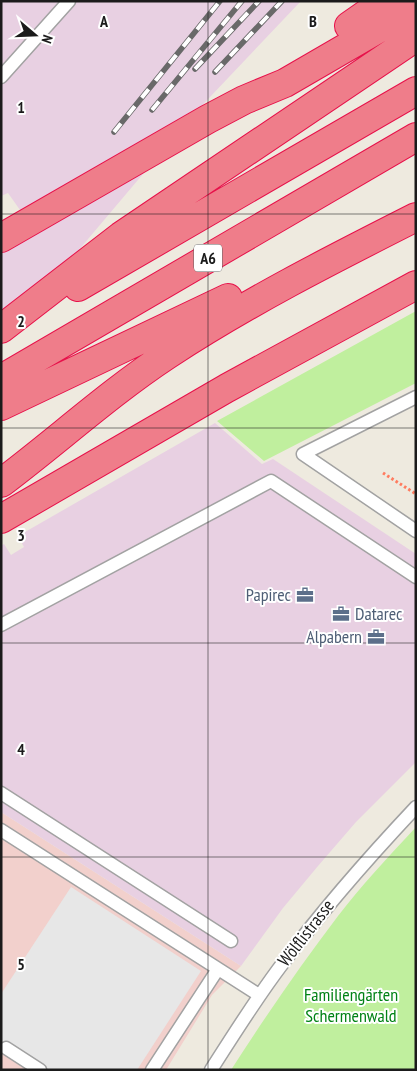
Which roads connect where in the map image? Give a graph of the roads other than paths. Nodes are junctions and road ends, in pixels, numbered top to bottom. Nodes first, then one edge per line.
1 (69, 1) edge
2 (385, 1) edge
3 (416, 7) edge
4 (416, 37) edge
5 (1, 77) edge
6 (416, 91) edge
7 (244, 100) junction
8 (416, 137) edge
9 (416, 201) edge
10 (416, 217) edge
11 (1, 238) edge
12 (416, 285) edge
13 (1, 331) edge
14 (1, 379) edge
15 (416, 397) edge
16 (1, 406) edge
17 (1, 483) edge
18 (1, 519) edge
19 (416, 531) edge
20 (416, 578) edge
21 (1, 625) edge
22 (1, 794) edge
23 (416, 807) edge
24 (1, 830) edge
25 (231, 942) dead end
26 (218, 968) junction
27 (259, 995) junction
28 (6, 1048) dead end
29 (40, 1070) edge
30 (152, 1070) edge
31 (211, 1070) edge

1 - 5 lane
2 - 7 highway
3 - 7 highway
4 - 13 highway
6 - 13 highway, A6
7 - 11 highway
8 - 14 highway, A6
9 - 16 highway
10 - 17 highway
12 - 18 highway
15 - 19 lane
20 - 21 lane
22 - 25 lane
23 - 27 lane, Wölflistrasse
24 - 26 lane
26 - 27 lane
26 - 30 lane
27 - 31 lane, Wölflistrasse
28 - 29 lane

